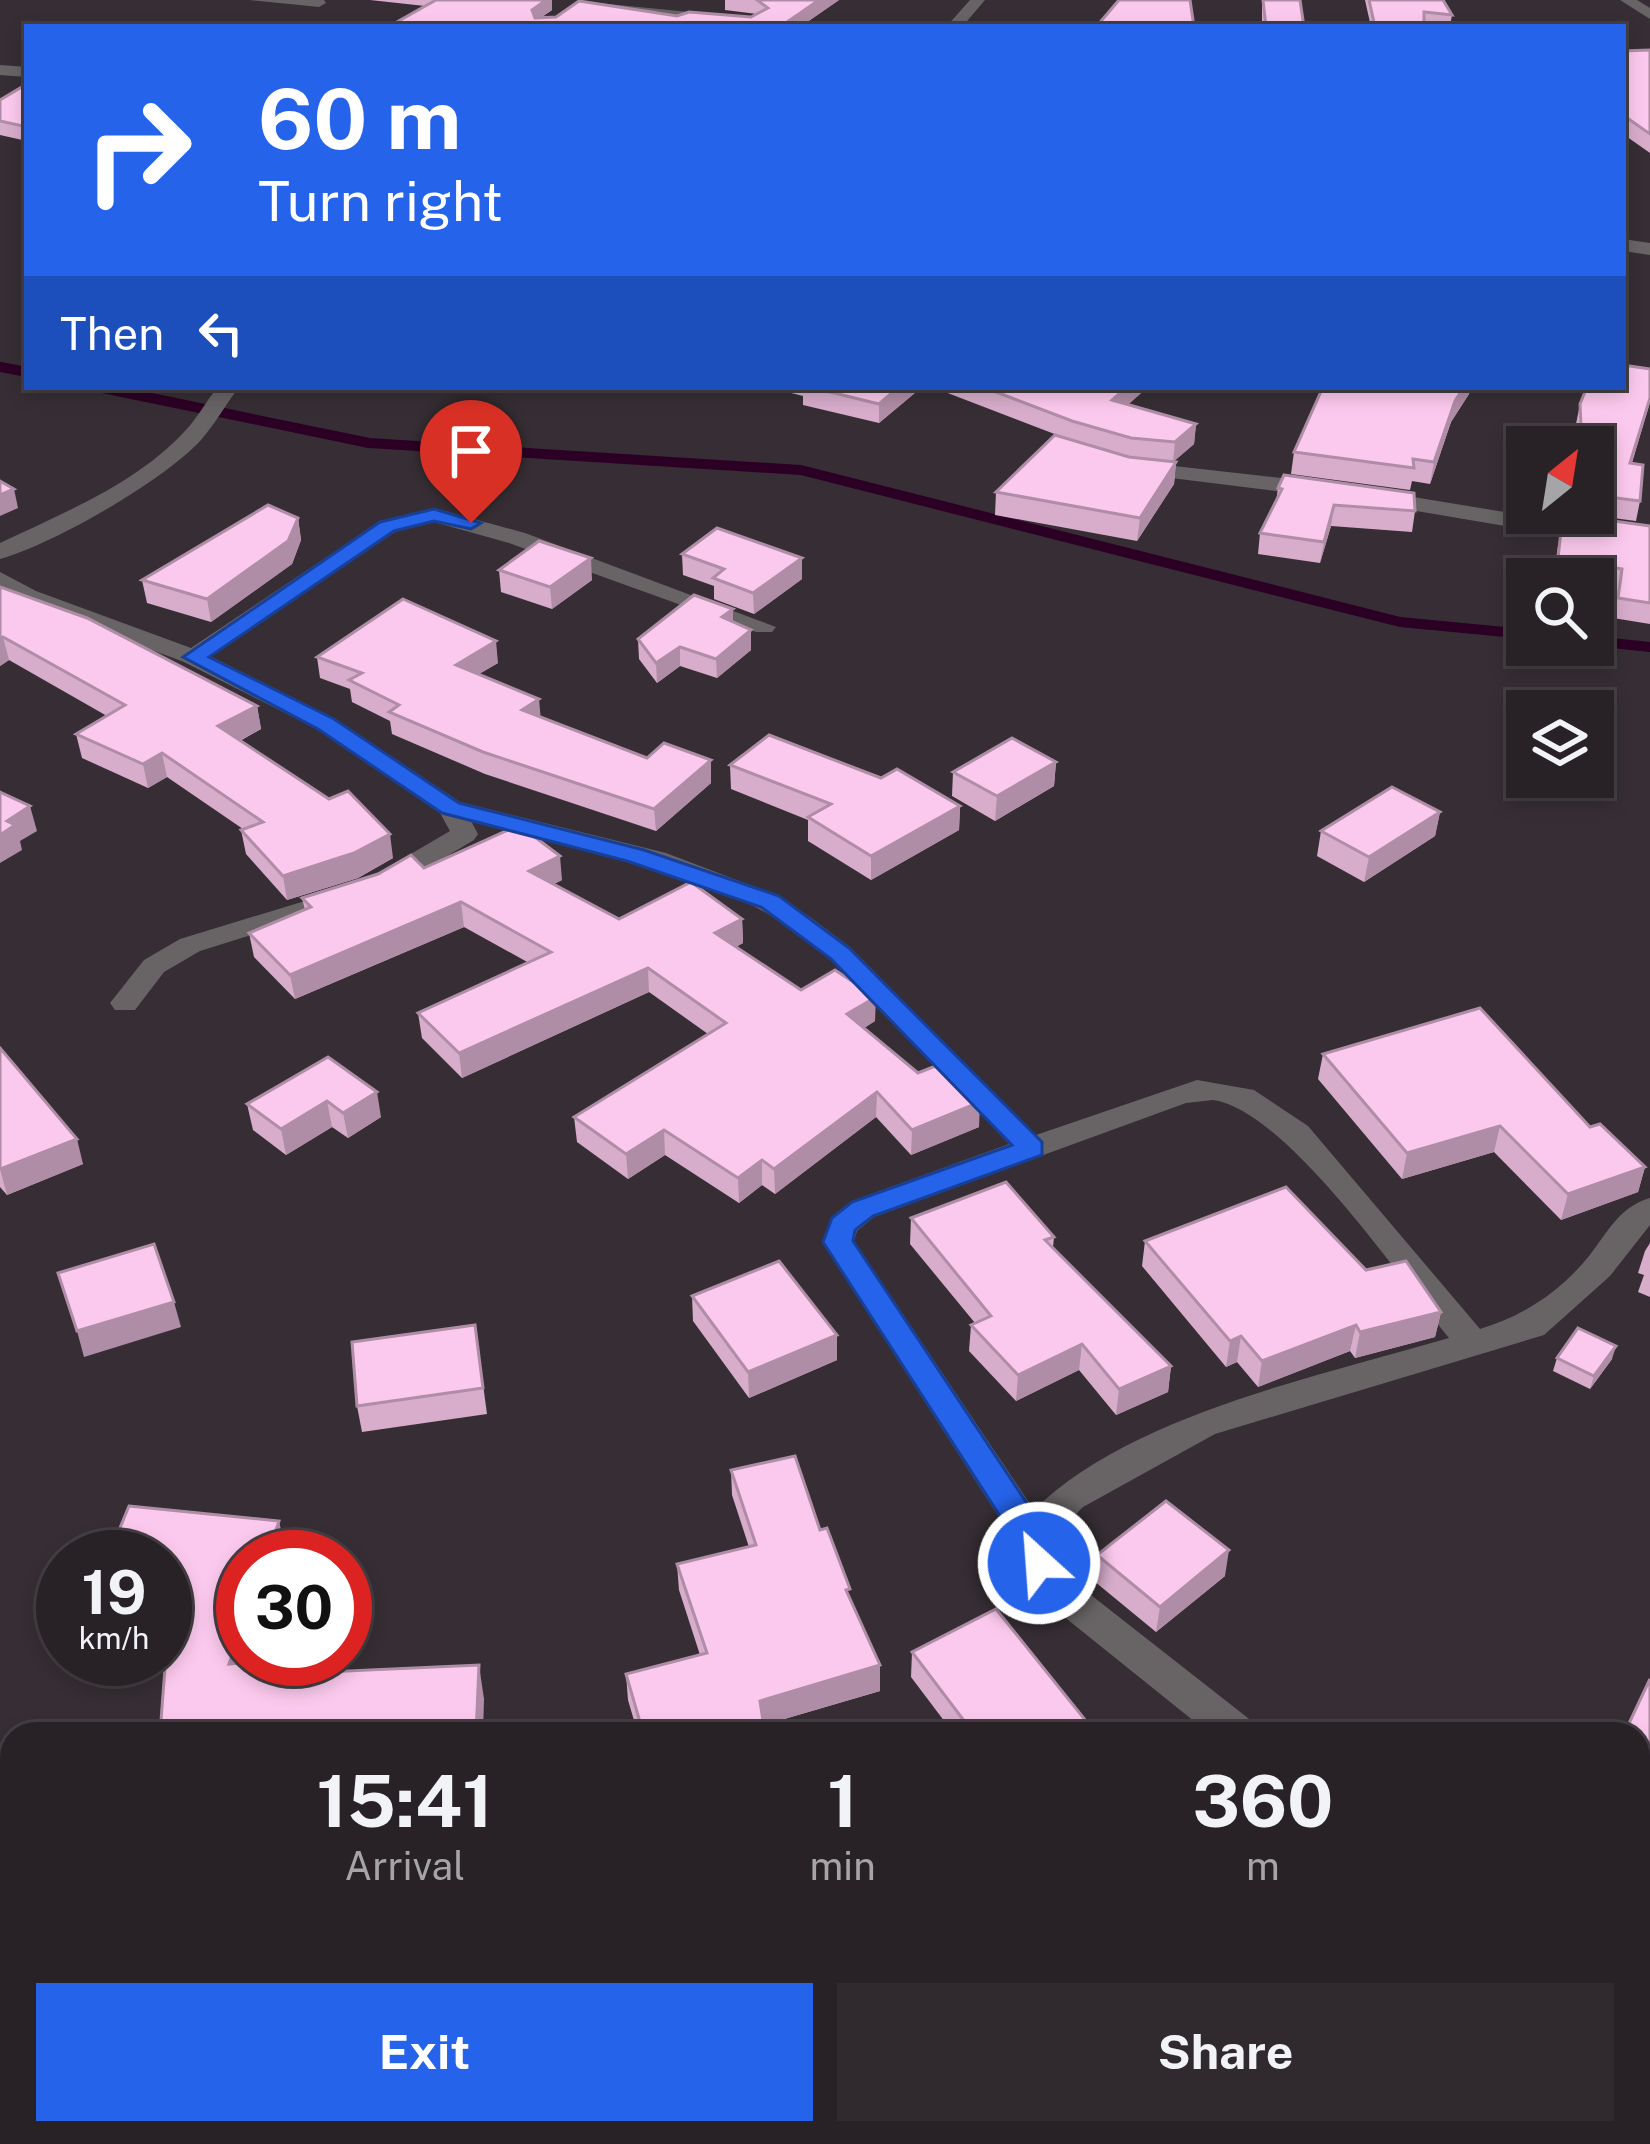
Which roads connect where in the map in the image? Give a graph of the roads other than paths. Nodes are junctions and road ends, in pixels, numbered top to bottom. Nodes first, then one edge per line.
1 (256, 0) edge
2 (583, 0) edge
3 (978, 0) edge
4 (1627, 0) edge
5 (323, 2) edge
6 (1650, 14) edge
7 (294, 20) dead end
8 (736, 21) edge
9 (957, 24) edge
10 (227, 390) edge
11 (1124, 464) edge
12 (1650, 535) edge
13 (0, 552) edge
14 (0, 579) edge
15 (764, 627) dead end
16 (194, 657) junction
17 (451, 808) junction
18 (125, 1003) dead end
19 (1032, 1149) junction
20 (1650, 1209) edge
21 (1471, 1341) junction
22 (1036, 1544) junction
23 (1224, 1722) edge

1 - 5 street
2 - 8 street
3 - 9 street
4 - 6 street
5 - 7 street
10 - 13 street
11 - 12 street
14 - 16 street
15 - 16 street
16 - 17 street
17 - 18 street
17 - 19 street
19 - 21 street
19 - 22 street
20 - 21 street
21 - 22 street
22 - 23 street

